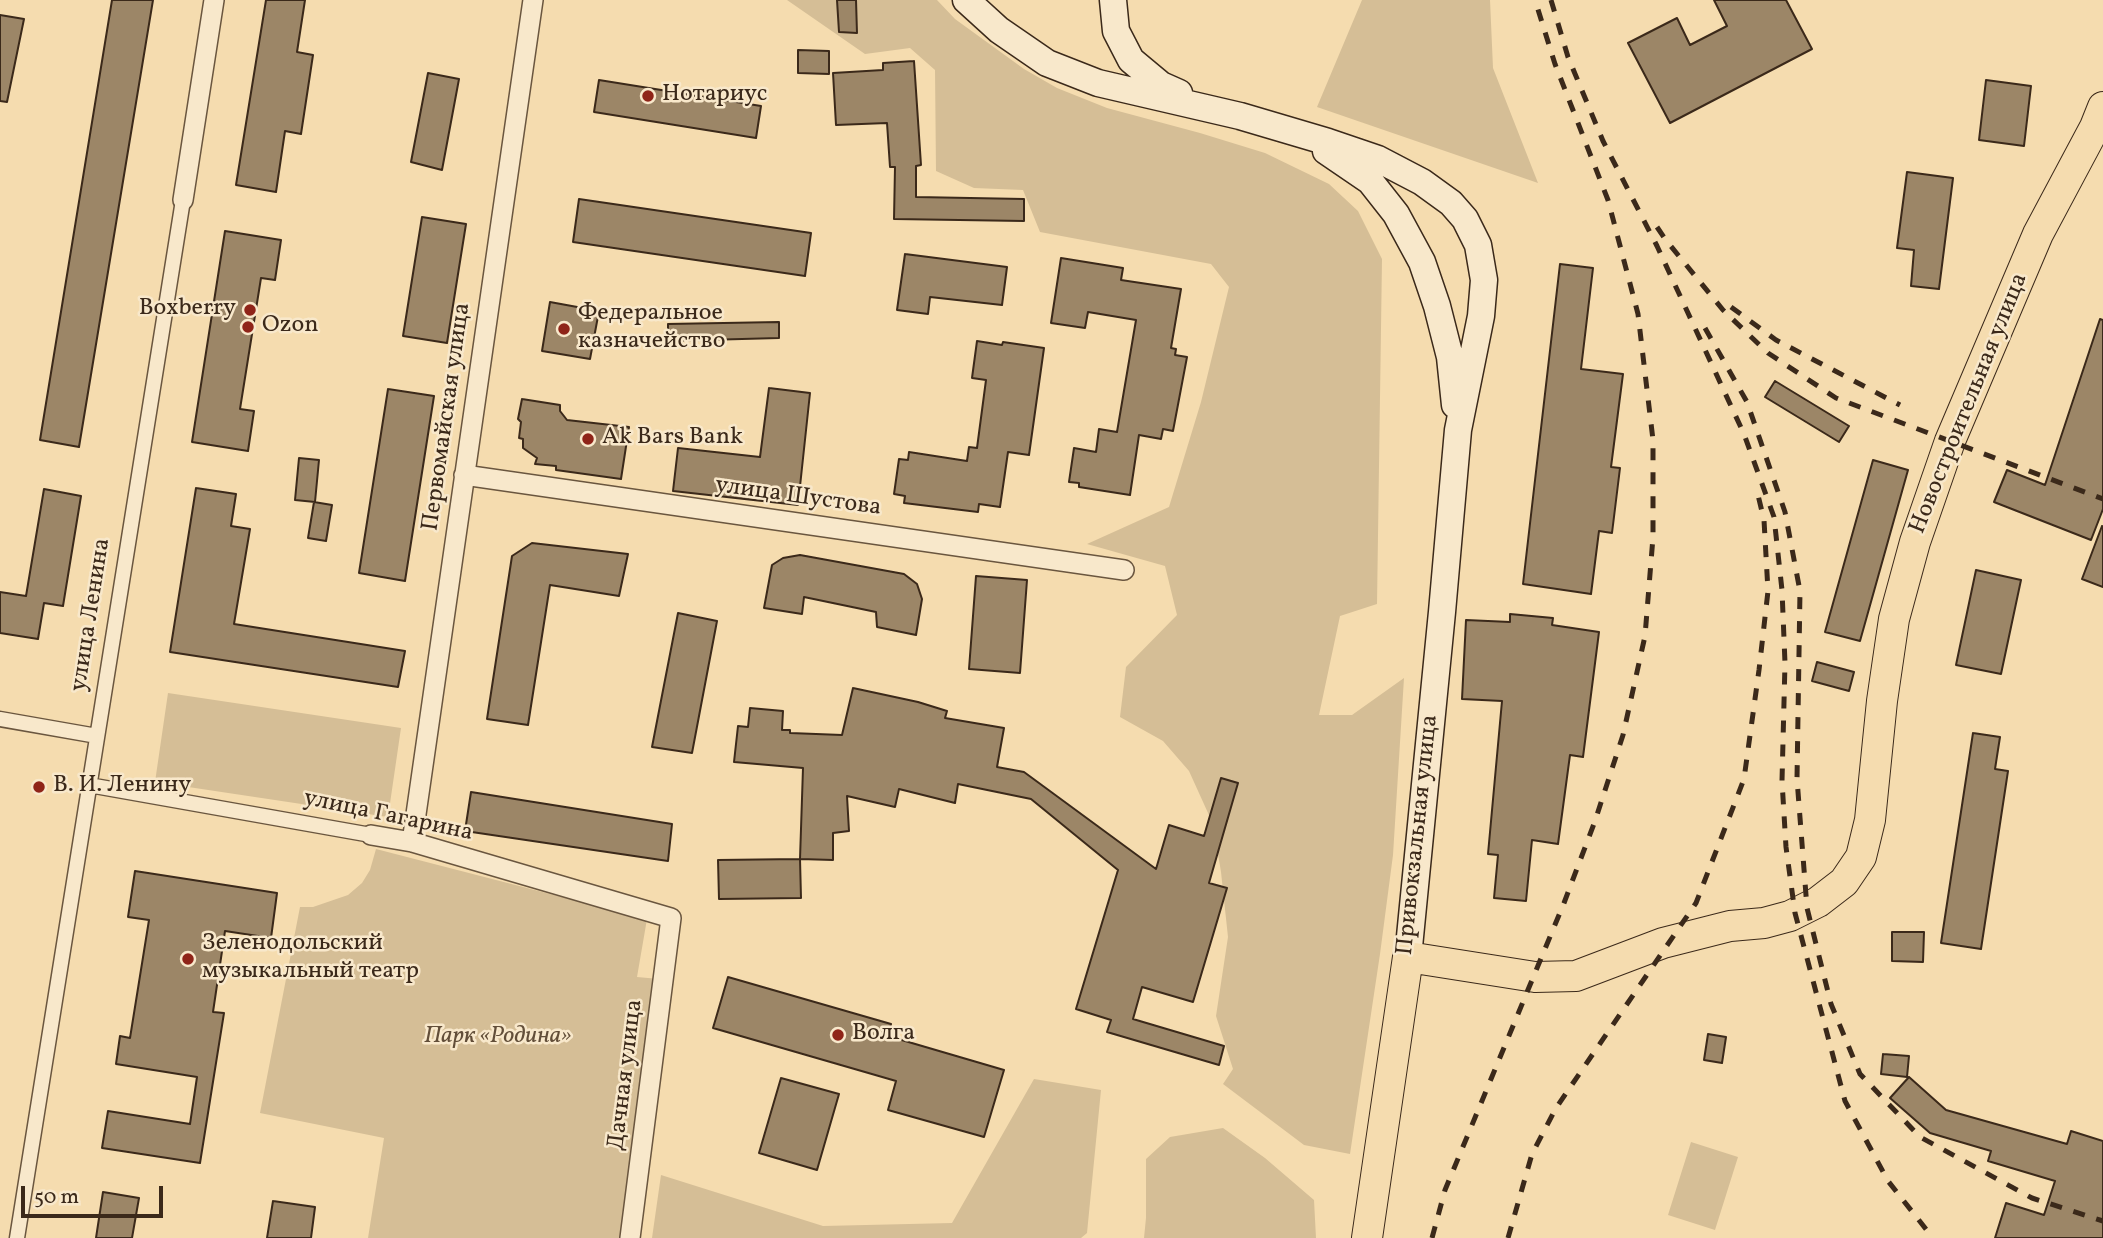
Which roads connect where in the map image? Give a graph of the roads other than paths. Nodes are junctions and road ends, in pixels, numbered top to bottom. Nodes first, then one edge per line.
1 (214, 0) edge
2 (533, 0) edge
3 (967, 0) edge
4 (1114, 0) edge
5 (2103, 107) edge
6 (1240, 117) junction
7 (1298, 134) junction
8 (183, 200) joint
9 (1458, 429) junction
10 (464, 475) junction
11 (1124, 570) dead end
12 (0, 719) edge
13 (97, 736) junction
14 (89, 785) junction
15 (371, 835) joint
16 (412, 842) junction
17 (671, 918) joint
18 (1408, 957) junction
19 (17, 1238) edge
20 (630, 1238) edge
21 (1367, 1238) edge

1 - 8 street, улица Ленина
2 - 10 street, Первомайская улица
3 - 6 main road
4 - 6 main road
5 - 18 main road, Новостроительная улица
6 - 7 main road
7 - 9 main road
7 - 9 main road
8 - 13 street, улица Ленина
9 - 18 main road, Привокзальная улица
10 - 11 street, улица Шустова
10 - 16 street, Первомайская улица
12 - 13 street
13 - 14 street, улица Ленина
14 - 15 street, улица Гагарина
14 - 19 street, улица Ленина
15 - 16 street, улица Гагарина
16 - 17 street, улица Гагарина
17 - 20 street, Дачная улица
18 - 21 main road, Привокзальная улица

